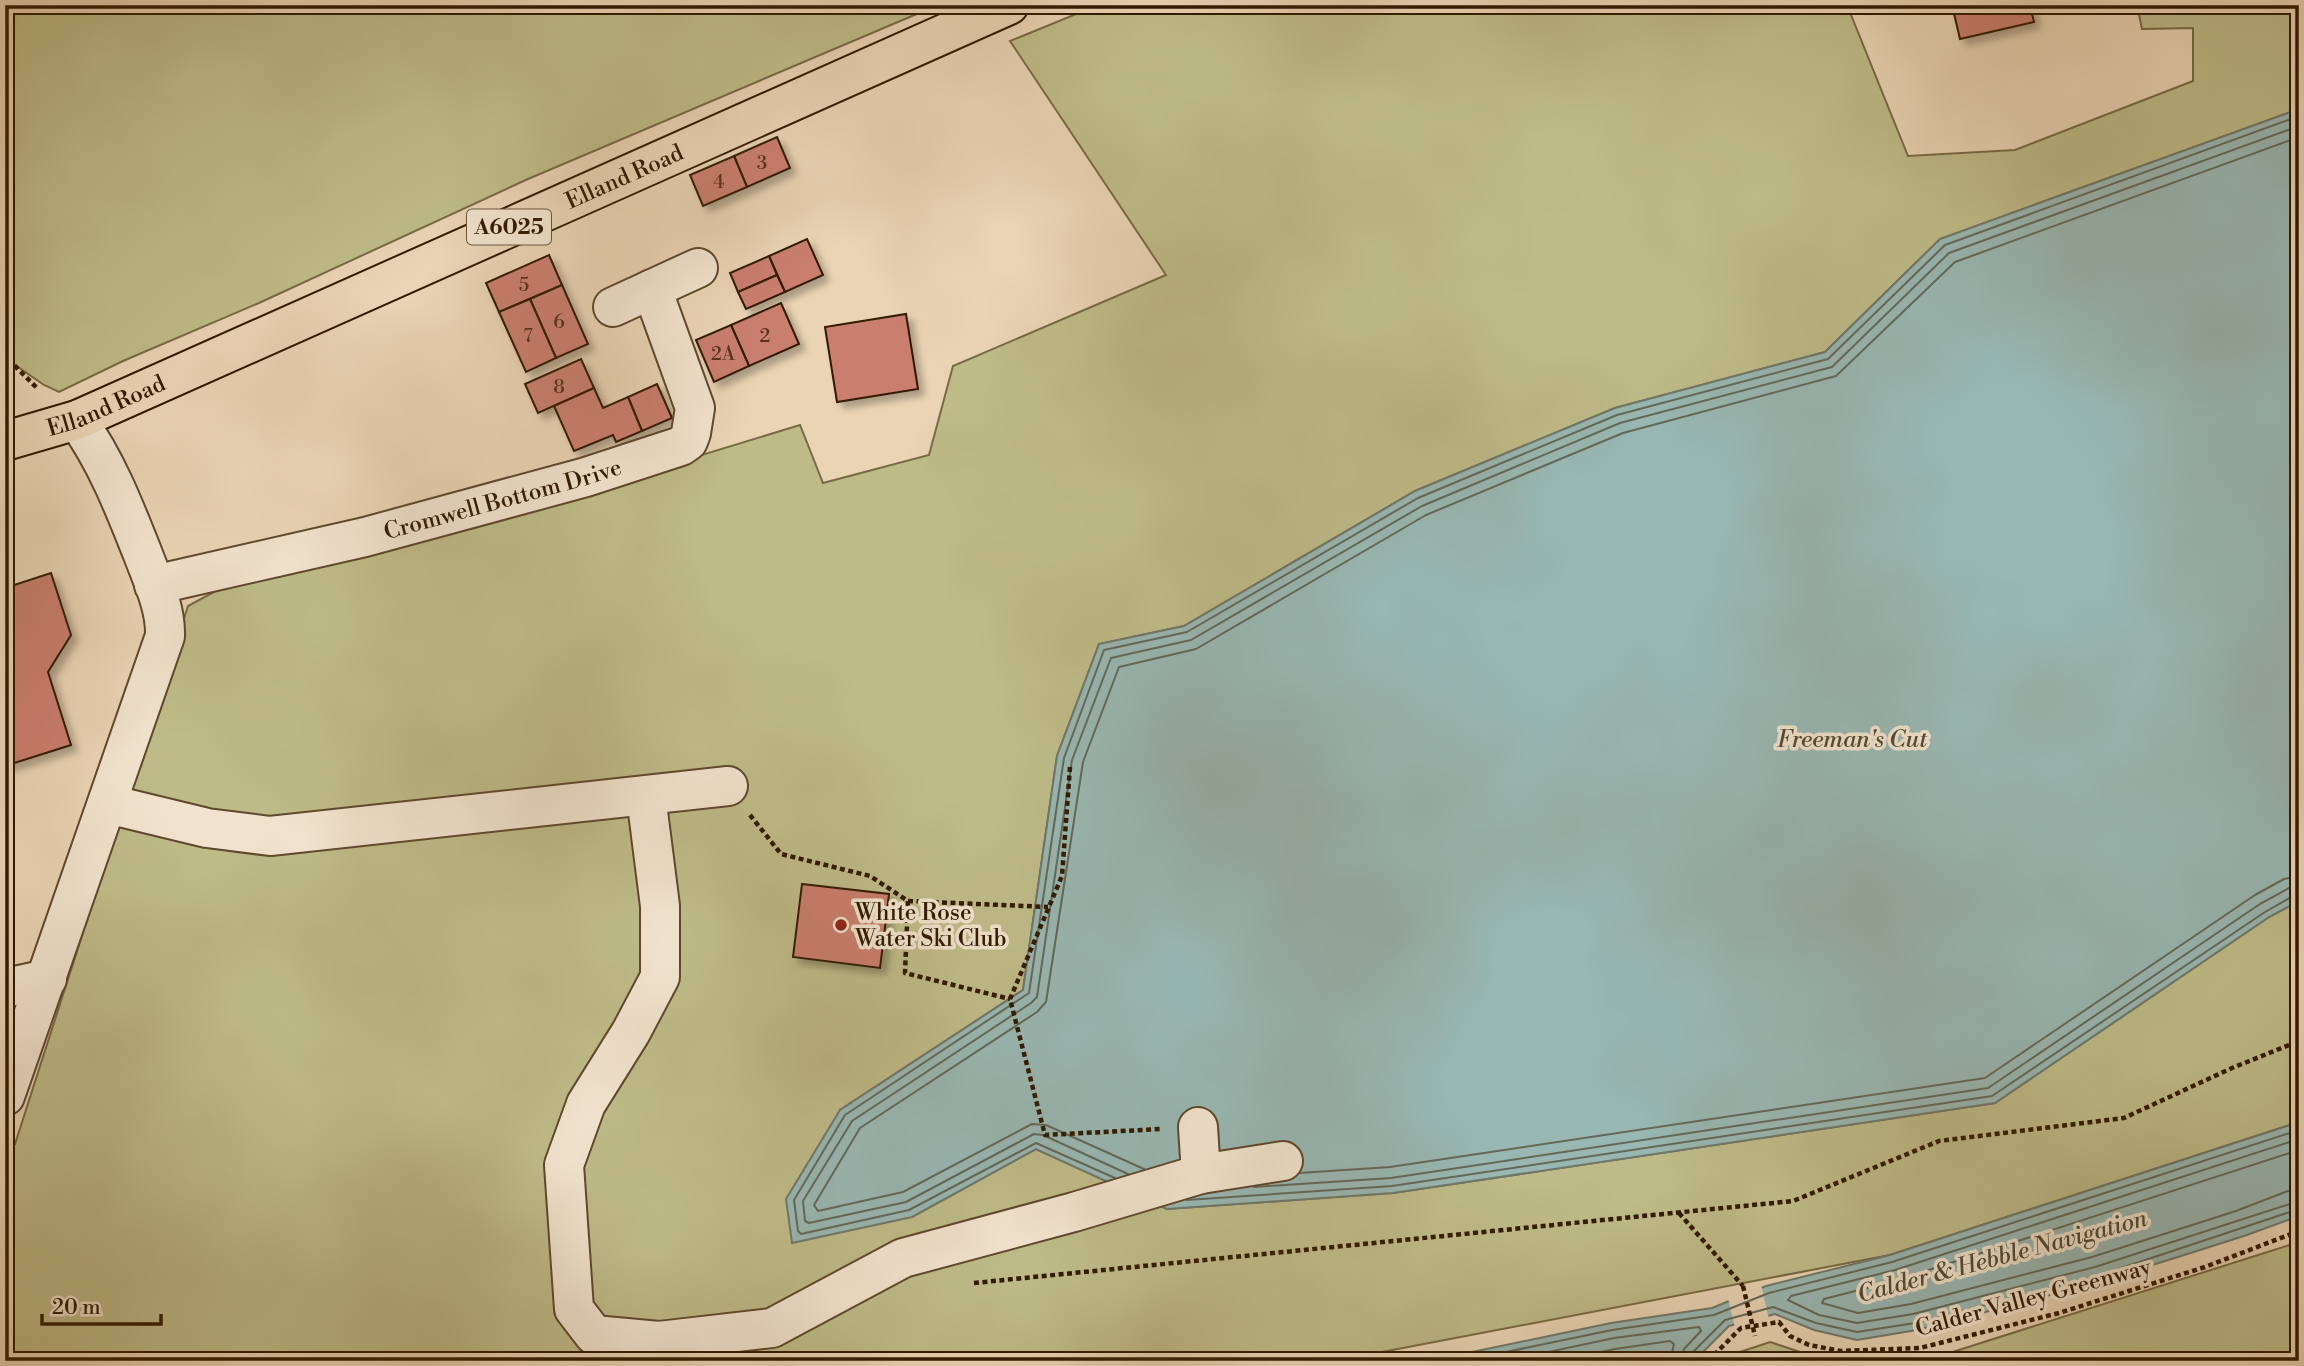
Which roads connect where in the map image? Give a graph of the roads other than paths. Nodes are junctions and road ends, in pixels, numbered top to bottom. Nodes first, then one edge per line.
1 (1009, 5) edge
2 (698, 268) dead end
3 (652, 289) junction
4 (613, 307) dead end
5 (77, 420) junction
6 (5, 441) edge
7 (155, 585) junction
8 (728, 786) road end
9 (646, 796) junction
10 (108, 804) junction
11 (47, 979) junction
12 (5, 988) edge
13 (5, 1096) edge
14 (1198, 1127) road end
15 (1283, 1161) dead end
16 (1201, 1174) junction

1 - 5 main road, Elland Road / A6025
2 - 3 street
3 - 4 street
3 - 7 street, Cromwell Bottom Drive
5 - 6 main road, Elland Road / A6025
5 - 7 street
7 - 10 street
8 - 9 street
9 - 10 street
9 - 16 street
10 - 11 street
11 - 12 street
11 - 13 street
14 - 16 street
15 - 16 street

